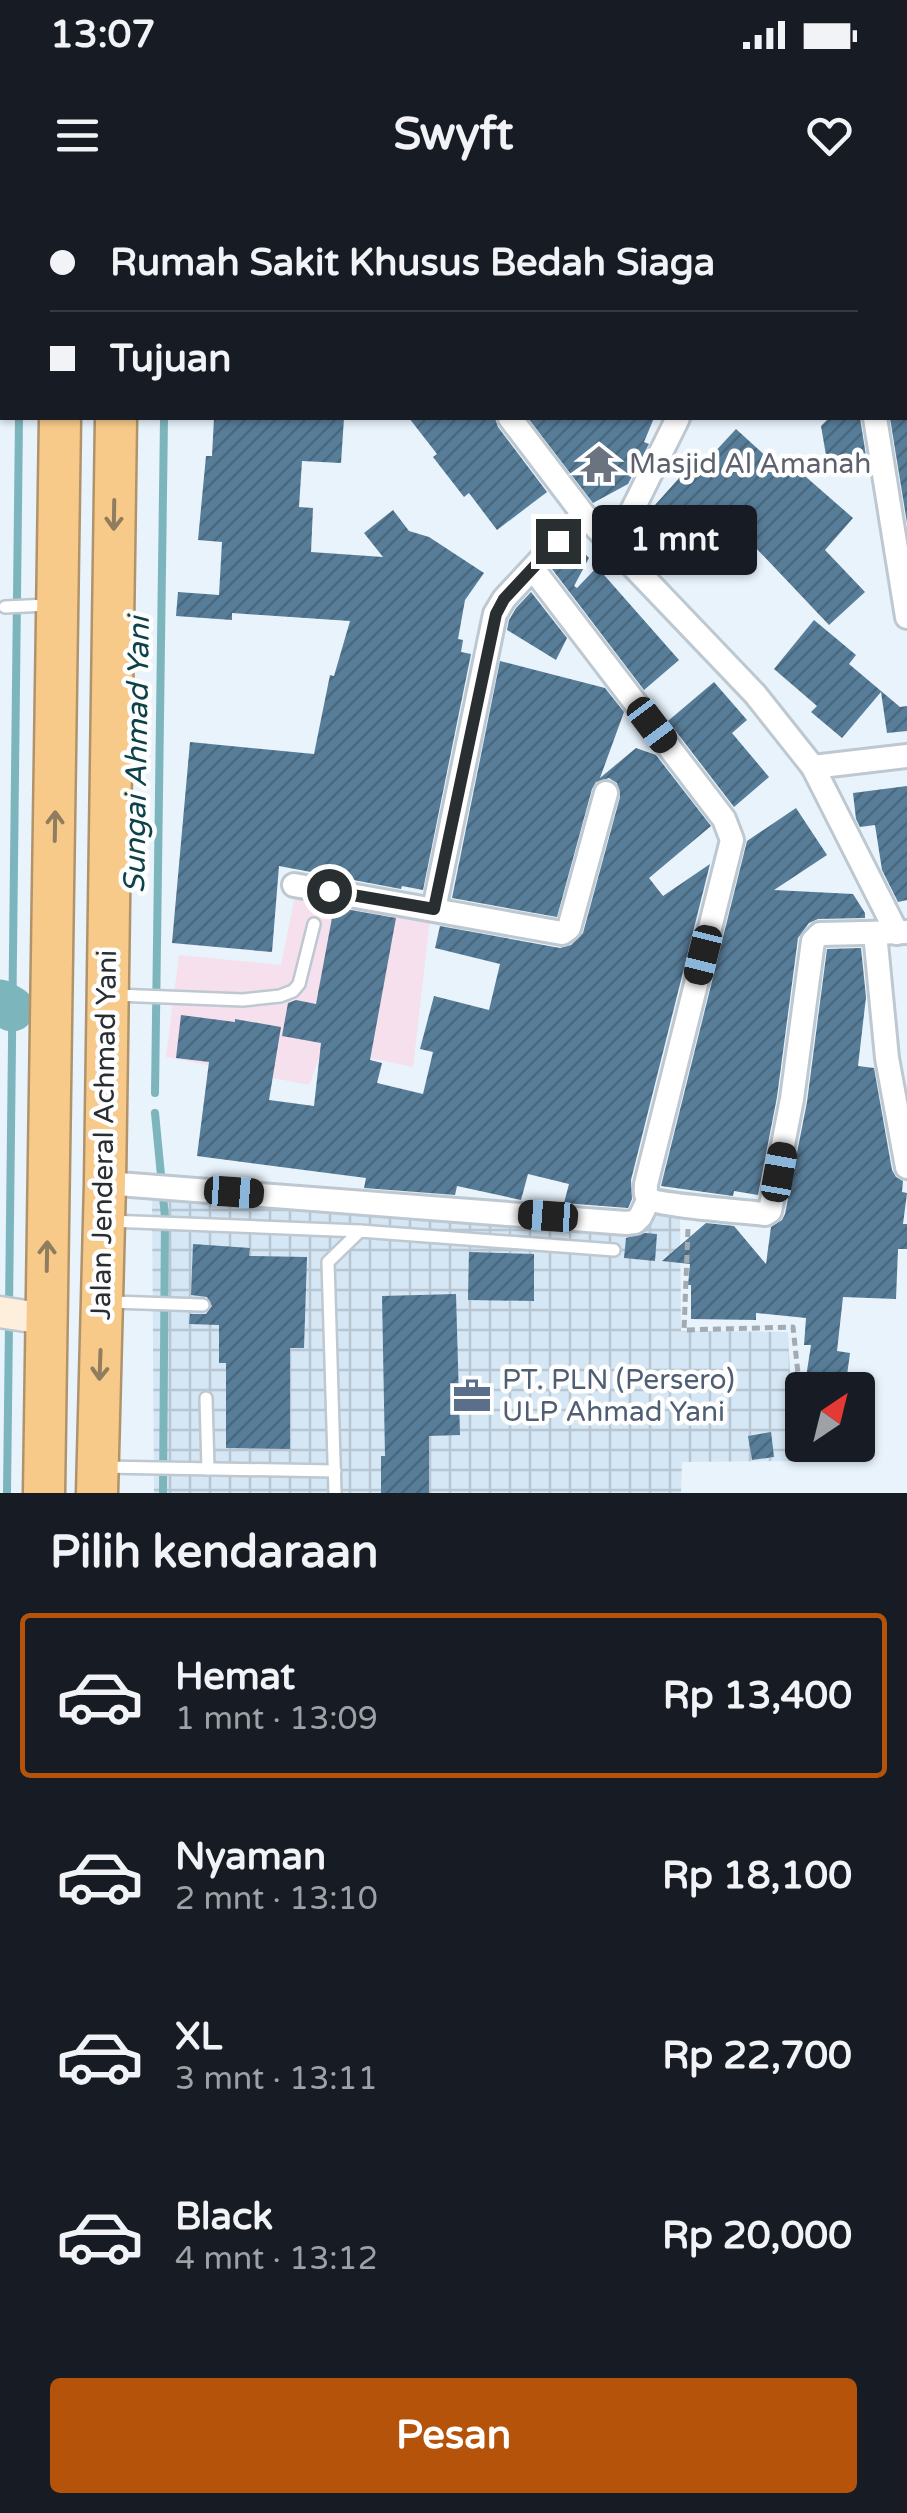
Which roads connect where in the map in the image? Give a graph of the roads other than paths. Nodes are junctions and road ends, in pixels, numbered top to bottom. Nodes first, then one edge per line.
1 (60, 420) edge
2 (116, 420) edge
3 (512, 420) edge
4 (677, 420) edge
5 (874, 420) edge
6 (583, 514) junction
7 (614, 547) junction
8 (533, 568) junction
9 (48, 605) junction
10 (5, 607) dead end
11 (907, 617) edge
12 (907, 756) edge
13 (813, 767) junction
14 (606, 792) dead end
15 (294, 886) dead end
16 (54, 892) junction
17 (108, 893) junction
18 (434, 909) junction
19 (314, 924) dead end
20 (893, 932) edge
21 (54, 952) junction
22 (108, 952) junction
23 (107, 994) junction
24 (907, 1167) edge
25 (115, 1196) junction
26 (649, 1199) junction
27 (360, 1231) junction
28 (614, 1250) dead end
29 (102, 1301) junction
30 (203, 1305) dead end
31 (22, 1315) edge
32 (206, 1398) dead end
33 (208, 1469) junction
34 (335, 1472) junction
35 (97, 1480) edge
36 (44, 1493) edge
37 (335, 1493) edge

1 - 9 highway, Jalan Jenderal Achmad Yani
2 -> 17 highway, Jalan Jenderal Achmad Yani
3 - 6 street
4 - 7 street
5 - 11 street
6 - 7 street
6 - 8 street
7 - 13 street
8 - 18 street
8 - 26 street
9 - 10 lane
16 -> 9 highway, Jalan Jenderal Achmad Yani
12 - 13 street
13 - 20 street
14 - 18 street
15 - 18 street
16 - 17 highway
16 - 21 highway, Jalan Jenderal Achmad Yani
17 - 22 highway, Jalan Jenderal Achmad Yani
19 - 23 lane
20 - 24 street
20 - 26 street
21 - 22 highway
31 -> 21 highway, Jalan Jenderal Achmad Yani
22 - 23 highway, Jalan Jenderal Achmad Yani
23 - 25 highway, Jalan Jenderal Achmad Yani
25 - 26 street
25 - 27 lane
25 - 29 highway, Jalan Jenderal Achmad Yani
27 - 28 lane
27 - 34 lane
29 - 30 lane
29 -> 35 highway, Jalan Jenderal Achmad Yani
31 - 36 highway, Jalan Jenderal Achmad Yani
32 - 33 lane
33 - 34 lane
33 - 35 lane
34 - 37 lane

